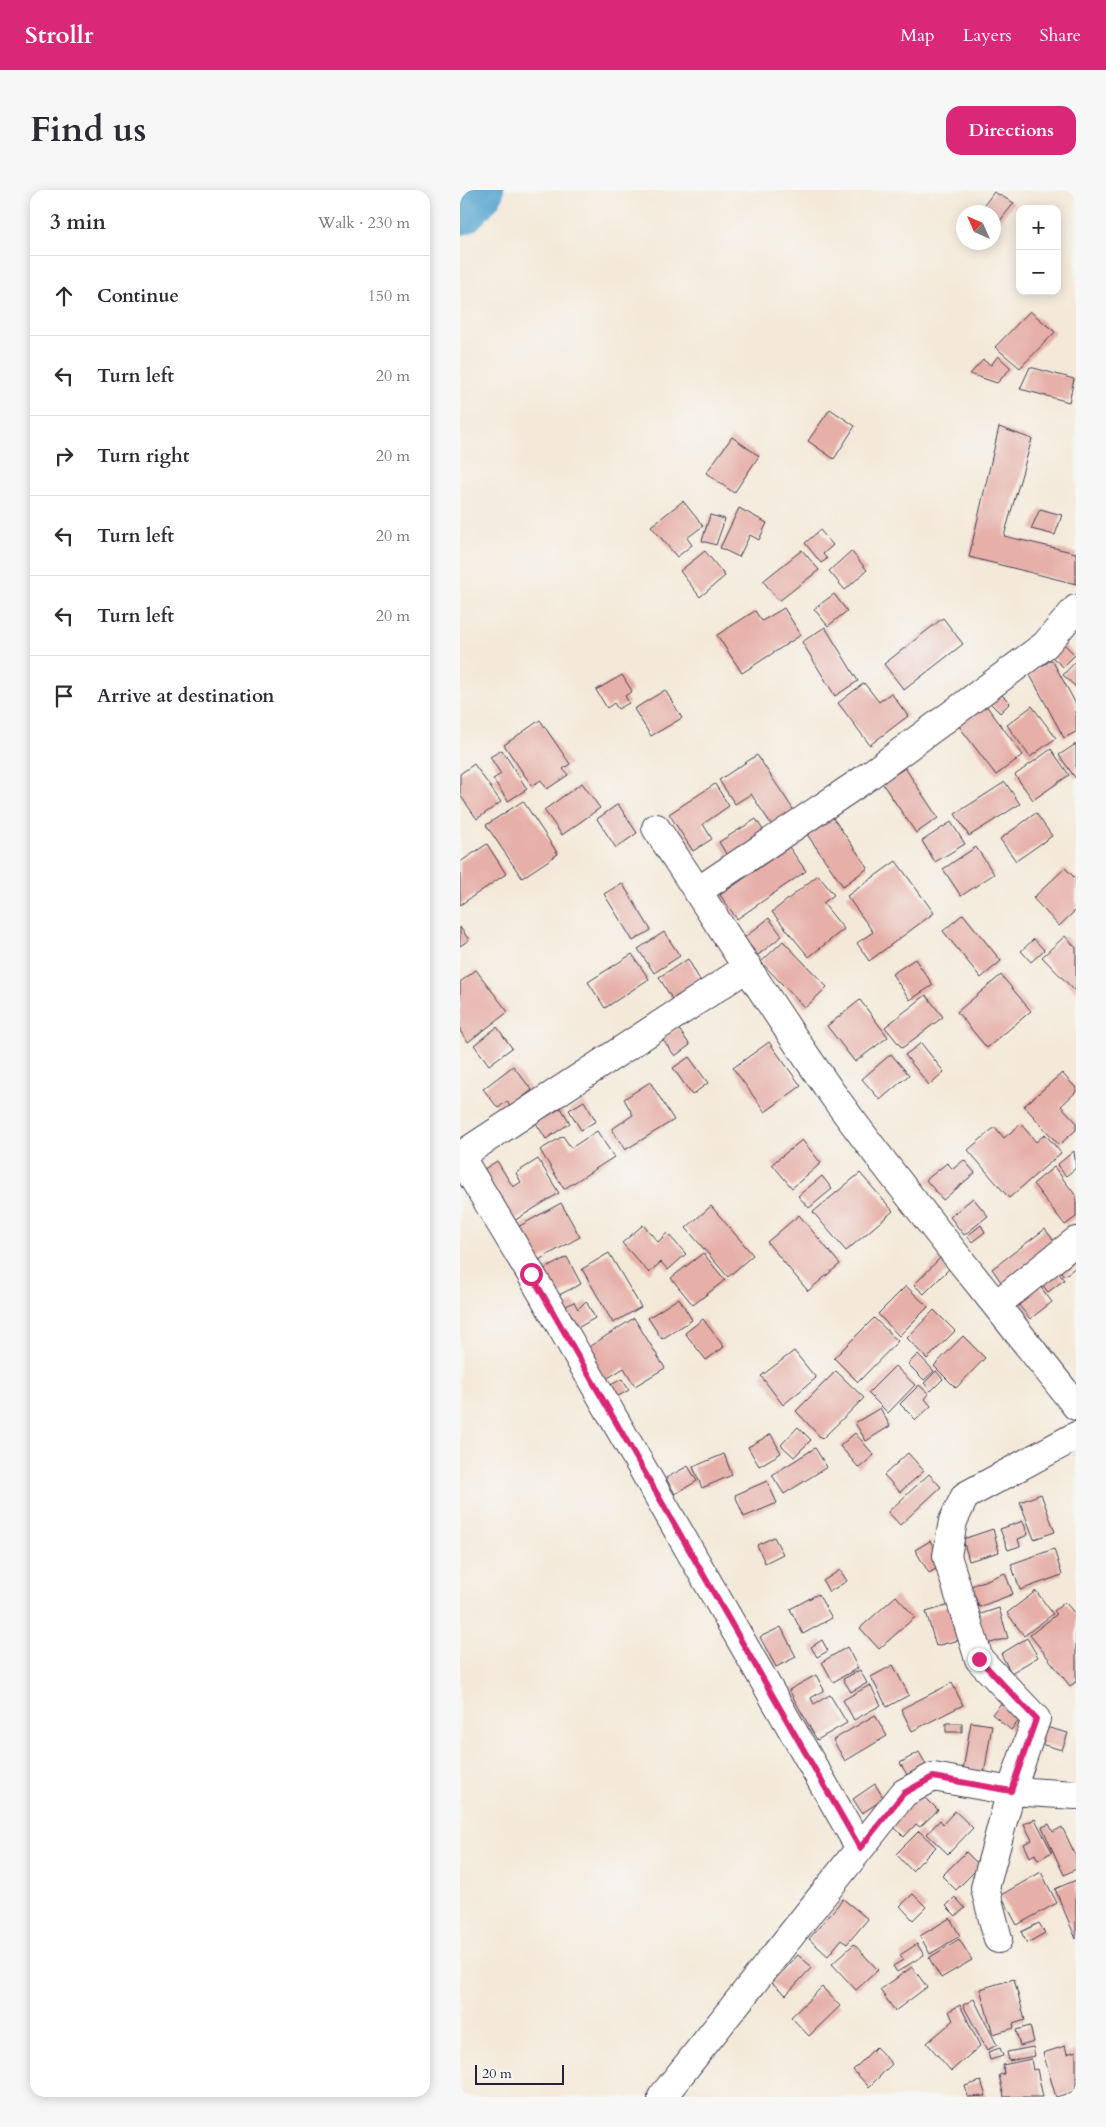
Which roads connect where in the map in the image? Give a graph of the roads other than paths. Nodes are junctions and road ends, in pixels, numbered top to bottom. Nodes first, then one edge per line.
1 (1076, 609) edge
2 (656, 828) dead end
3 (698, 891) junction
4 (748, 967) junction
5 (460, 1156) edge
6 (1076, 1242) edge
7 (997, 1304) junction
8 (1076, 1406) edge
9 (1076, 1436) edge
10 (1011, 1791) junction
11 (1076, 1795) edge
12 (860, 1848) junction
13 (998, 1939) dead end
14 (662, 2097) edge

1 - 3 street
2 - 3 street
3 - 4 street
4 - 5 street
4 - 7 street
5 - 12 street
6 - 7 street
7 - 8 street
9 - 10 street
10 - 11 street
10 - 12 street
10 - 13 street
12 - 14 street

